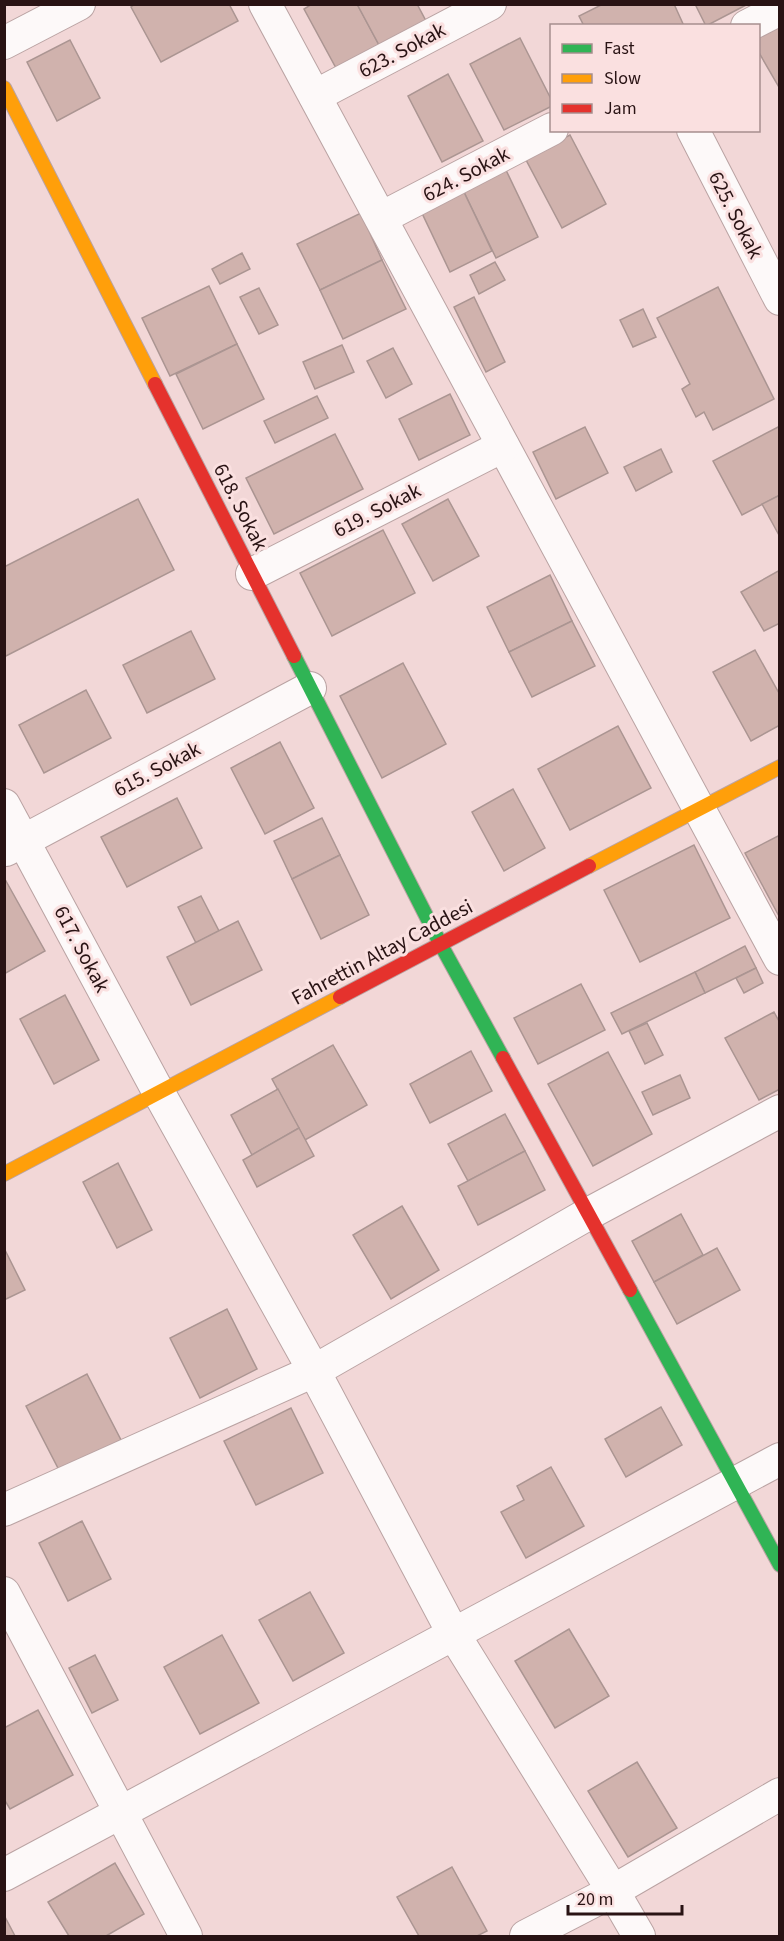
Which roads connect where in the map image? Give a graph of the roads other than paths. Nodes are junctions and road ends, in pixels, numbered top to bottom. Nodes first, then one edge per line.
1 (79, 4) edge
2 (265, 4) edge
3 (490, 4) edge
4 (780, 9) edge
5 (751, 24) edge
6 (4, 43) edge
7 (4, 88) edge
8 (315, 96) junction
9 (550, 130) edge
10 (694, 132) edge
11 (381, 218) junction
12 (780, 299) edge
13 (502, 446) junction
14 (252, 574) junction
15 (310, 688) junction
16 (780, 767) edge
17 (4, 805) edge
18 (698, 808) junction
19 (14, 845) edge
20 (441, 945) junction
21 (780, 959) edge
22 (159, 1093) junction
23 (780, 1111) edge
24 (4, 1174) edge
25 (588, 1214) junction
26 (314, 1371) junction
27 (780, 1459) edge
28 (734, 1482) junction
29 (4, 1510) edge
30 (780, 1565) edge
31 (4, 1593) edge
32 (453, 1633) junction
33 (780, 1794) edge
34 (121, 1813) junction
35 (4, 1875) edge
36 (613, 1891) junction
37 (186, 1936) edge
38 (526, 1936) edge
39 (639, 1936) edge

1 - 6 street
2 - 8 street
3 - 8 street, 623. Sokak
4 - 5 street
7 - 14 street, 618. Sokak
8 - 11 street
9 - 11 street, 624. Sokak
10 - 12 street, 625. Sokak
11 - 13 street
13 - 14 street, 619. Sokak
13 - 18 street
14 - 15 street, 618. Sokak
15 - 19 street, 615. Sokak
15 - 20 street, 618. Sokak
16 - 18 street, Fahrettin Altay Caddesi
17 - 19 street, 617. Sokak
18 - 20 street, Fahrettin Altay Caddesi
18 - 21 street
19 - 22 street, 617. Sokak
20 - 22 street, Fahrettin Altay Caddesi
20 - 25 street, 618. Sokak
22 - 24 street, Fahrettin Altay Caddesi
22 - 26 street, 617. Sokak
23 - 25 street
25 - 26 street
25 - 28 street, 618. Sokak
26 - 29 street
26 - 32 street, 617. Sokak
27 - 28 street
28 - 30 street, 618. Sokak
28 - 32 street
31 - 34 street
32 - 34 street
32 - 36 street, 617. Sokak
33 - 36 street
34 - 35 street
34 - 37 street
36 - 38 street
36 - 39 street, 617. Sokak

